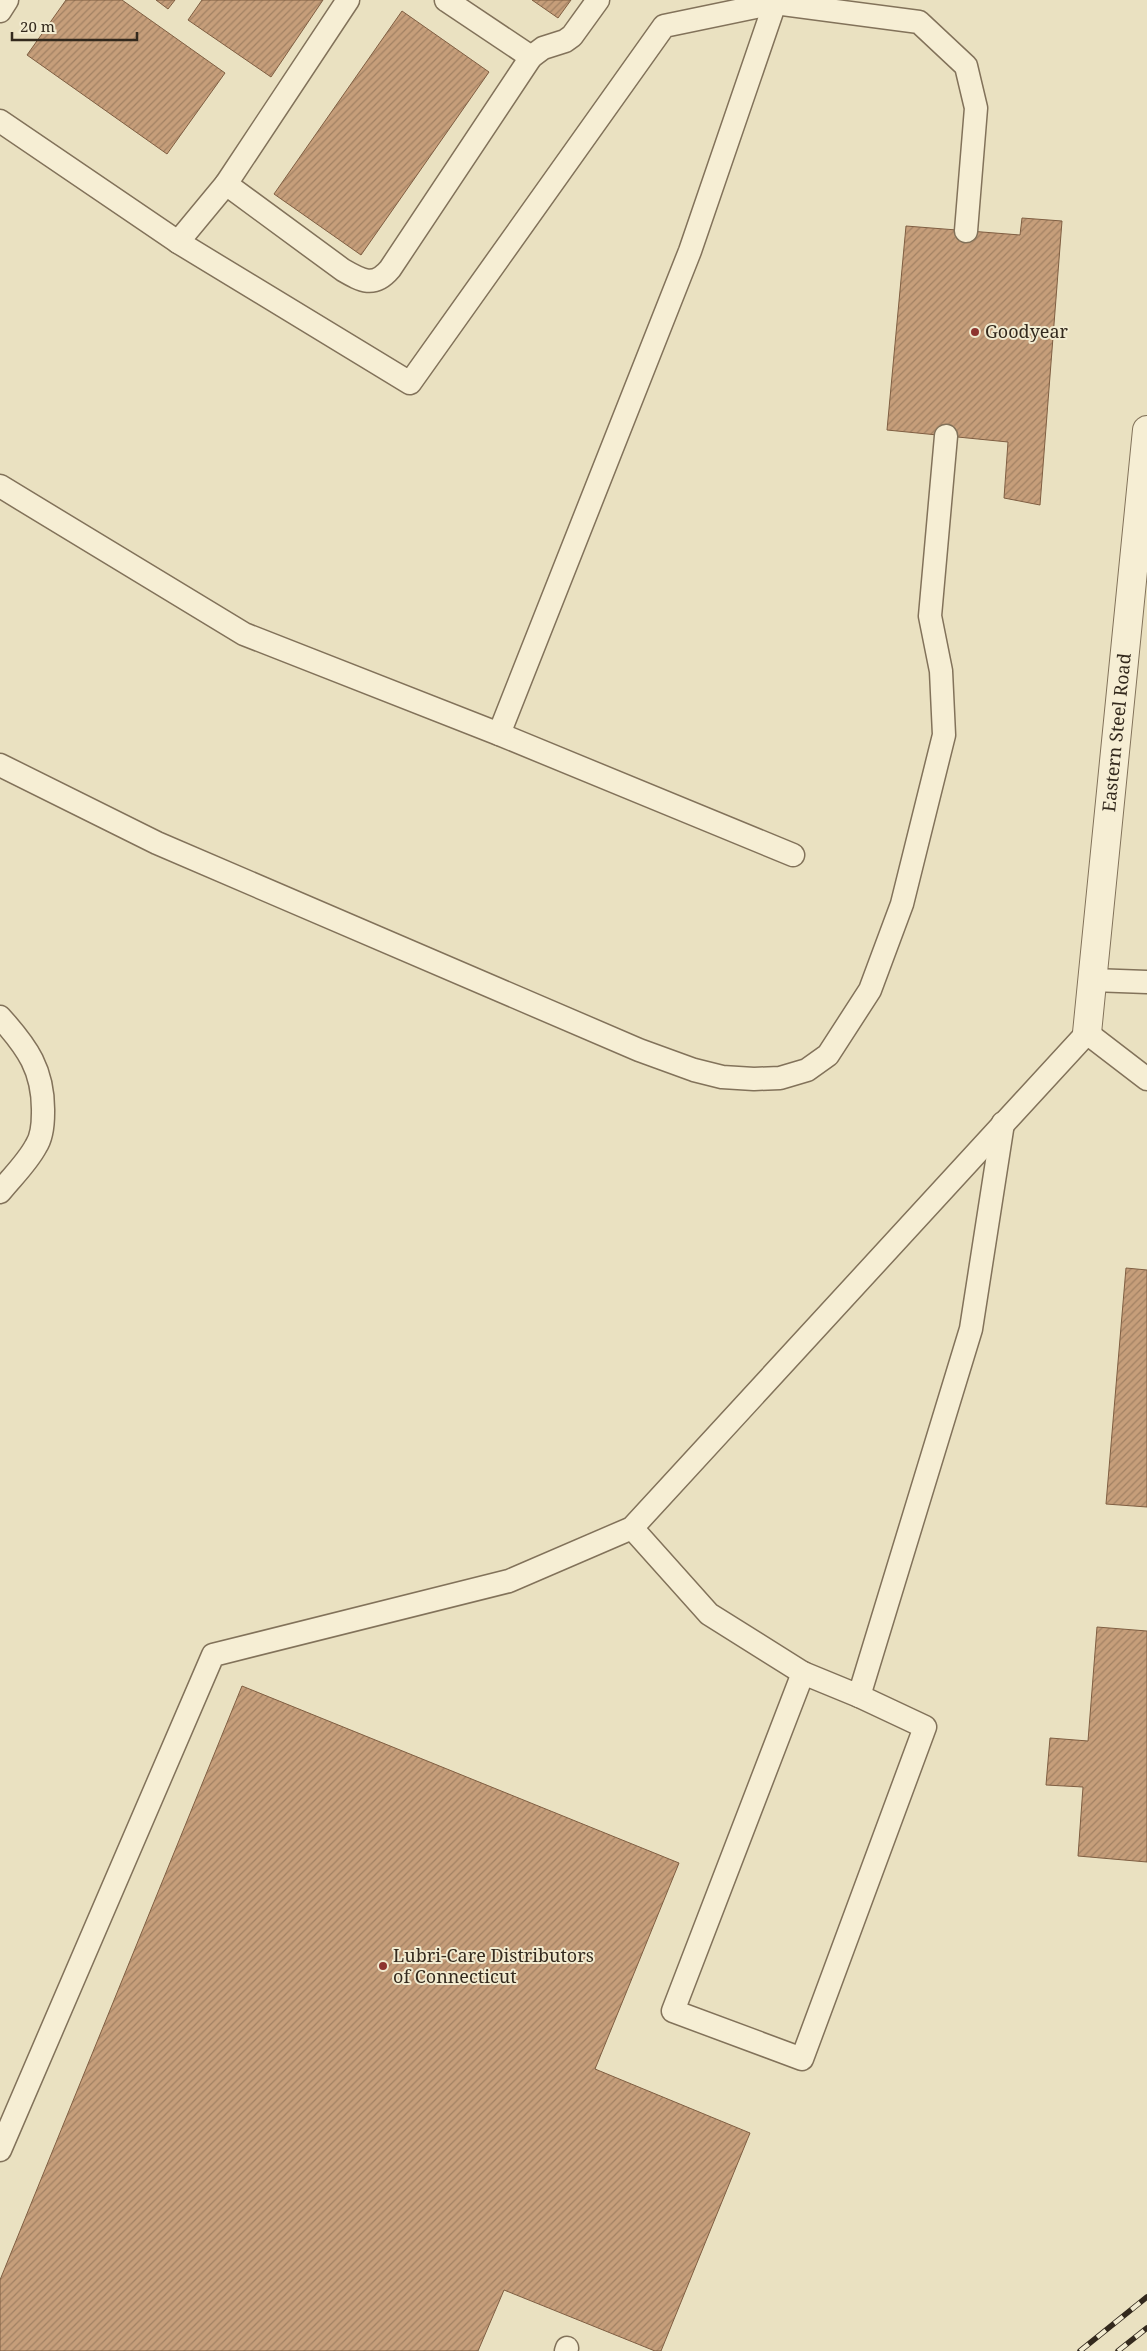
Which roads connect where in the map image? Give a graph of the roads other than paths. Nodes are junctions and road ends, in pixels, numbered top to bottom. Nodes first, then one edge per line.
1 (7, 0) edge
2 (348, 0) edge
3 (446, 0) edge
4 (598, 0) edge
5 (775, 1) edge
6 (0, 11) edge
7 (531, 57) junction
8 (0, 121) edge
9 (226, 184) junction
10 (966, 231) dead end
11 (178, 242) junction
12 (1147, 430) edge
13 (946, 436) dead end
14 (0, 486) edge
15 (1139, 588) edge
16 (499, 734) junction
17 (0, 765) edge
18 (793, 855) dead end
19 (1092, 980) junction
20 (1147, 982) edge
21 (0, 1017) edge
22 (1087, 1033) junction
23 (1147, 1079) edge
24 (1003, 1123) junction
25 (0, 1192) edge
26 (632, 1528) junction
27 (803, 1673) junction
28 (859, 1696) junction
29 (0, 2150) edge

1 - 6 lane
2 - 9 lane
3 - 7 lane
4 - 7 lane
5 - 10 lane
5 - 11 lane
5 - 16 lane
7 - 9 lane
8 - 11 lane
9 - 11 lane
12 - 15 street, Eastern Steel Road
13 - 17 lane
14 - 16 lane
15 - 19 street, Eastern Steel Road
16 - 18 lane
19 - 20 lane
19 - 22 street, Eastern Steel Road
21 - 25 lane
22 - 23 lane
22 - 24 lane
24 - 26 lane
24 - 28 lane
26 - 27 lane
26 - 29 lane
27 - 28 lane
27 - 28 lane

